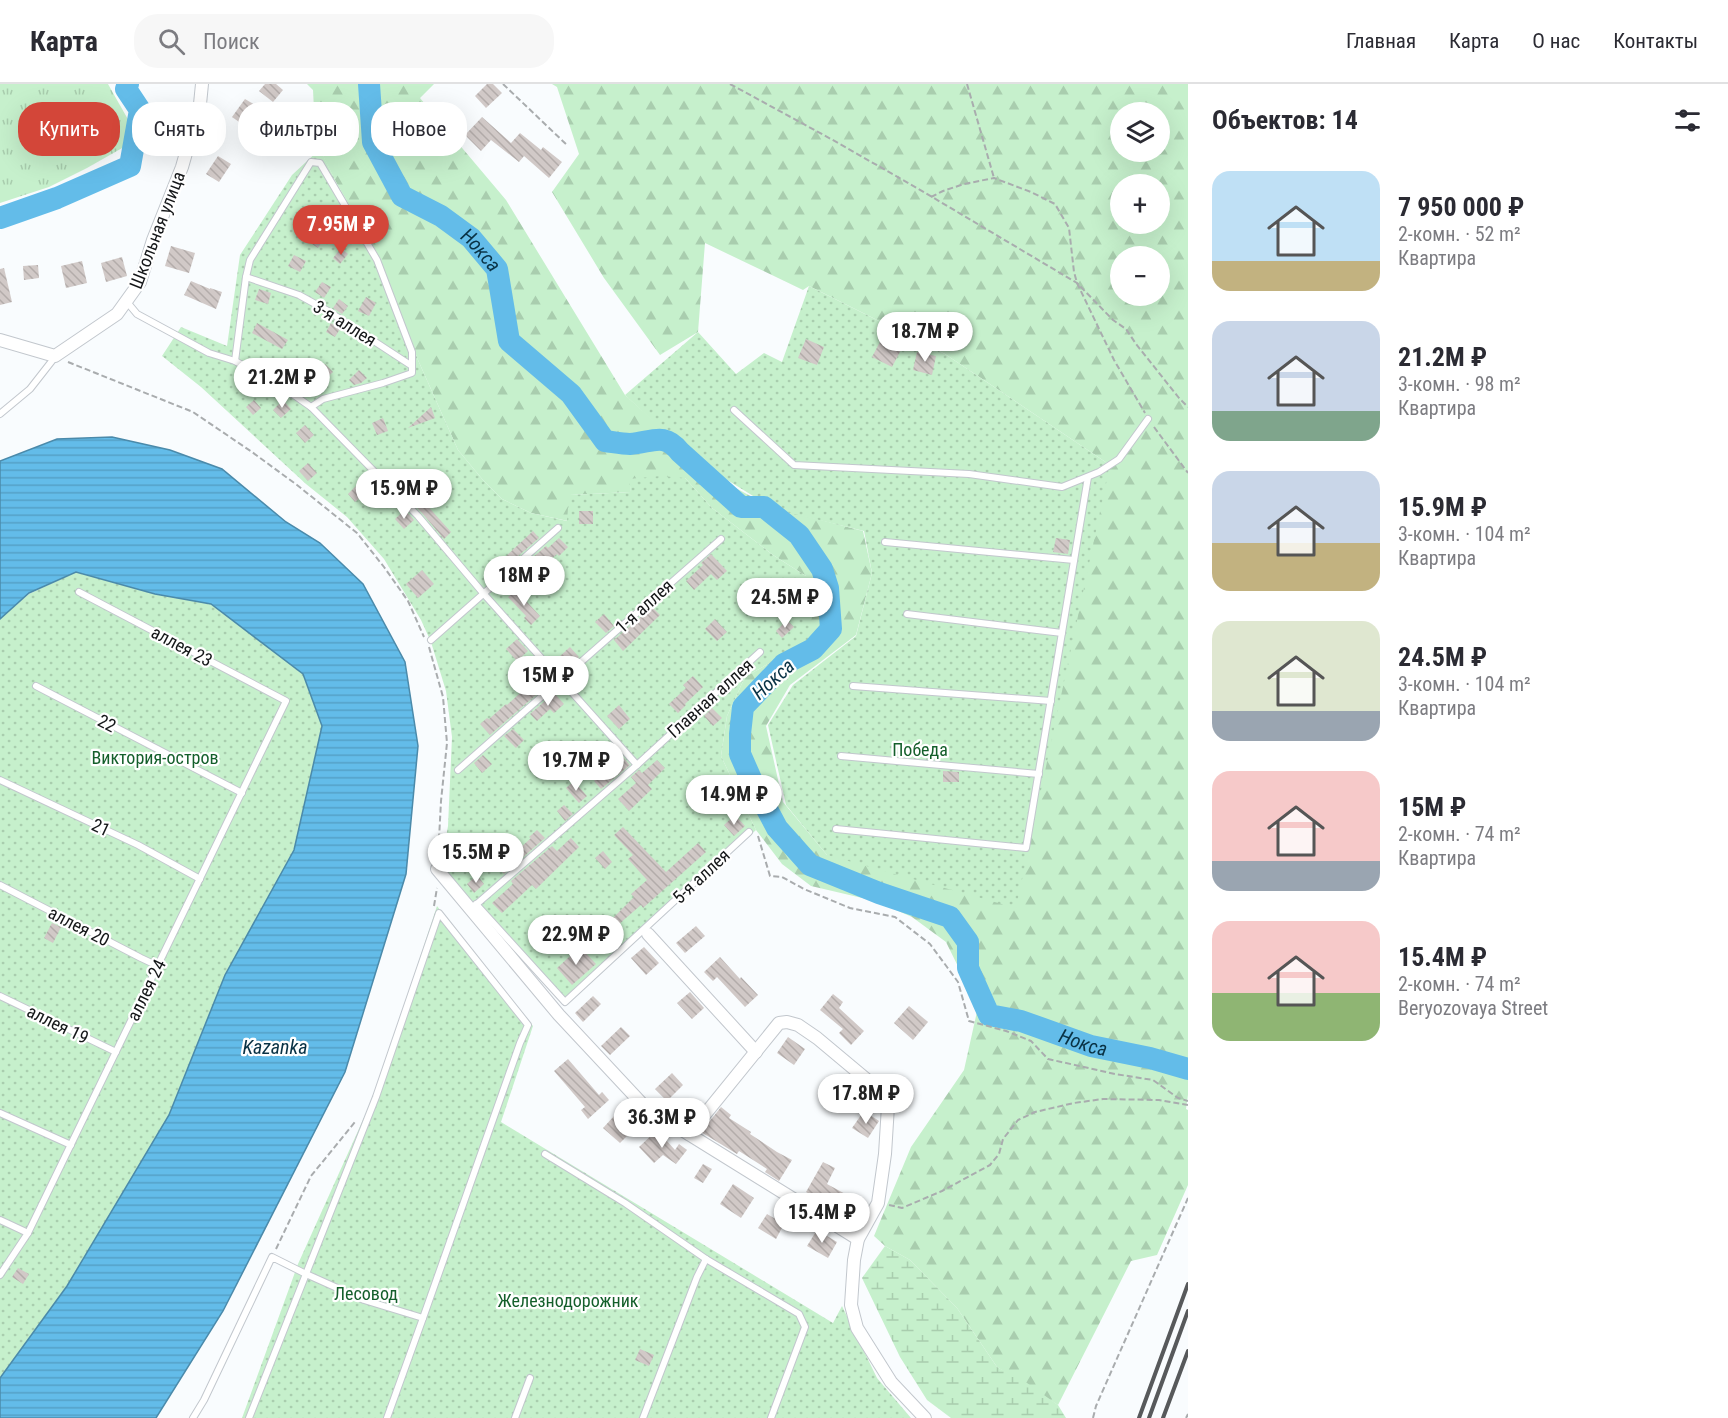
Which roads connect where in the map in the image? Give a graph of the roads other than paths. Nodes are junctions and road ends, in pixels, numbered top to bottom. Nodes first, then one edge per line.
1 (202, 84) edge
2 (246, 277) junction
3 (127, 302) junction
4 (0, 340) edge
5 (55, 356) junction
6 (235, 361) junction
7 (412, 366) junction
8 (311, 407) junction
9 (734, 410) dead end
10 (0, 414) edge
11 (1148, 419) road end
12 (1088, 477) junction
13 (558, 528) dead end
14 (722, 539) dead end
15 (885, 542) dead end
16 (1074, 560) junction
17 (79, 592) dead end
18 (483, 593) junction
19 (907, 614) dead end
20 (1062, 633) junction
21 (431, 640) dead end
22 (760, 652) dead end
23 (561, 680) junction
24 (36, 686) dead end
25 (853, 687) dead end
26 (286, 701) joint
27 (1051, 701) junction
28 (841, 756) dead end
29 (637, 765) junction
30 (458, 770) dead end
31 (1039, 774) junction
32 (0, 780) edge
33 (242, 793) junction
34 (836, 829) dead end
35 (749, 832) dead end
36 (437, 869) road end
37 (200, 879) junction
38 (0, 885) edge
39 (474, 907) junction
40 (648, 934) dead end
41 (158, 966) junction
42 (0, 996) edge
43 (116, 1052) junction
44 (756, 1052) junction
45 (0, 1113) edge
46 (689, 1134) junction
47 (70, 1145) junction
48 (545, 1154) dead end
49 (0, 1220) edge
50 (28, 1233) junction
51 (858, 1239) junction
52 (706, 1259) junction
53 (306, 1274) junction
54 (0, 1275) edge
55 (423, 1318) junction
56 (530, 1378) dead end
57 (193, 1418) edge
58 (249, 1418) edge
59 (387, 1418) edge
60 (514, 1418) edge
61 (643, 1418) edge
62 (771, 1418) edge
63 (925, 1418) edge

1 - 3 street, Школьная улица
2 - 6 lane
2 - 7 lane, 3-я аллея
2 - 7 lane
3 - 5 street, Школьная улица
3 - 6 lane
4 - 5 street
5 - 10 lane
6 - 8 lane
7 - 8 lane
8 - 18 lane
9 - 12 lane
11 - 12 lane
12 - 16 lane
13 - 18 lane
14 - 23 lane, 1-я аллея
15 - 16 lane
16 - 20 lane
17 - 26 lane, аллея 23
18 - 21 lane
18 - 23 lane
19 - 20 lane
20 - 27 lane
22 - 29 lane, Главная аллея
23 - 29 lane
23 - 30 lane, 1-я аллея
24 - 33 lane, 22
25 - 27 lane
26 - 33 lane, аллея 24
27 - 31 lane
28 - 31 lane
29 - 39 lane, Главная аллея
31 - 34 lane
32 - 37 lane, 21
33 - 37 lane, аллея 24
35 - 39 lane, 5-я аллея
36 - 39 street
37 - 41 lane, аллея 24
38 - 41 lane, аллея 20
39 - 46 street
40 - 44 street
41 - 43 lane, аллея 24
42 - 43 lane, аллея 19
43 - 47 lane, аллея 24
44 - 46 street
44 - 51 street
45 - 47 lane
46 - 51 street
47 - 50 lane, аллея 24
48 - 52 lane
49 - 50 lane
50 - 54 lane, аллея 24
51 - 63 street
52 - 61 lane
52 - 62 lane
53 - 55 lane
53 - 55 lane
53 - 57 lane
53 - 58 lane
55 - 59 lane
56 - 60 lane

